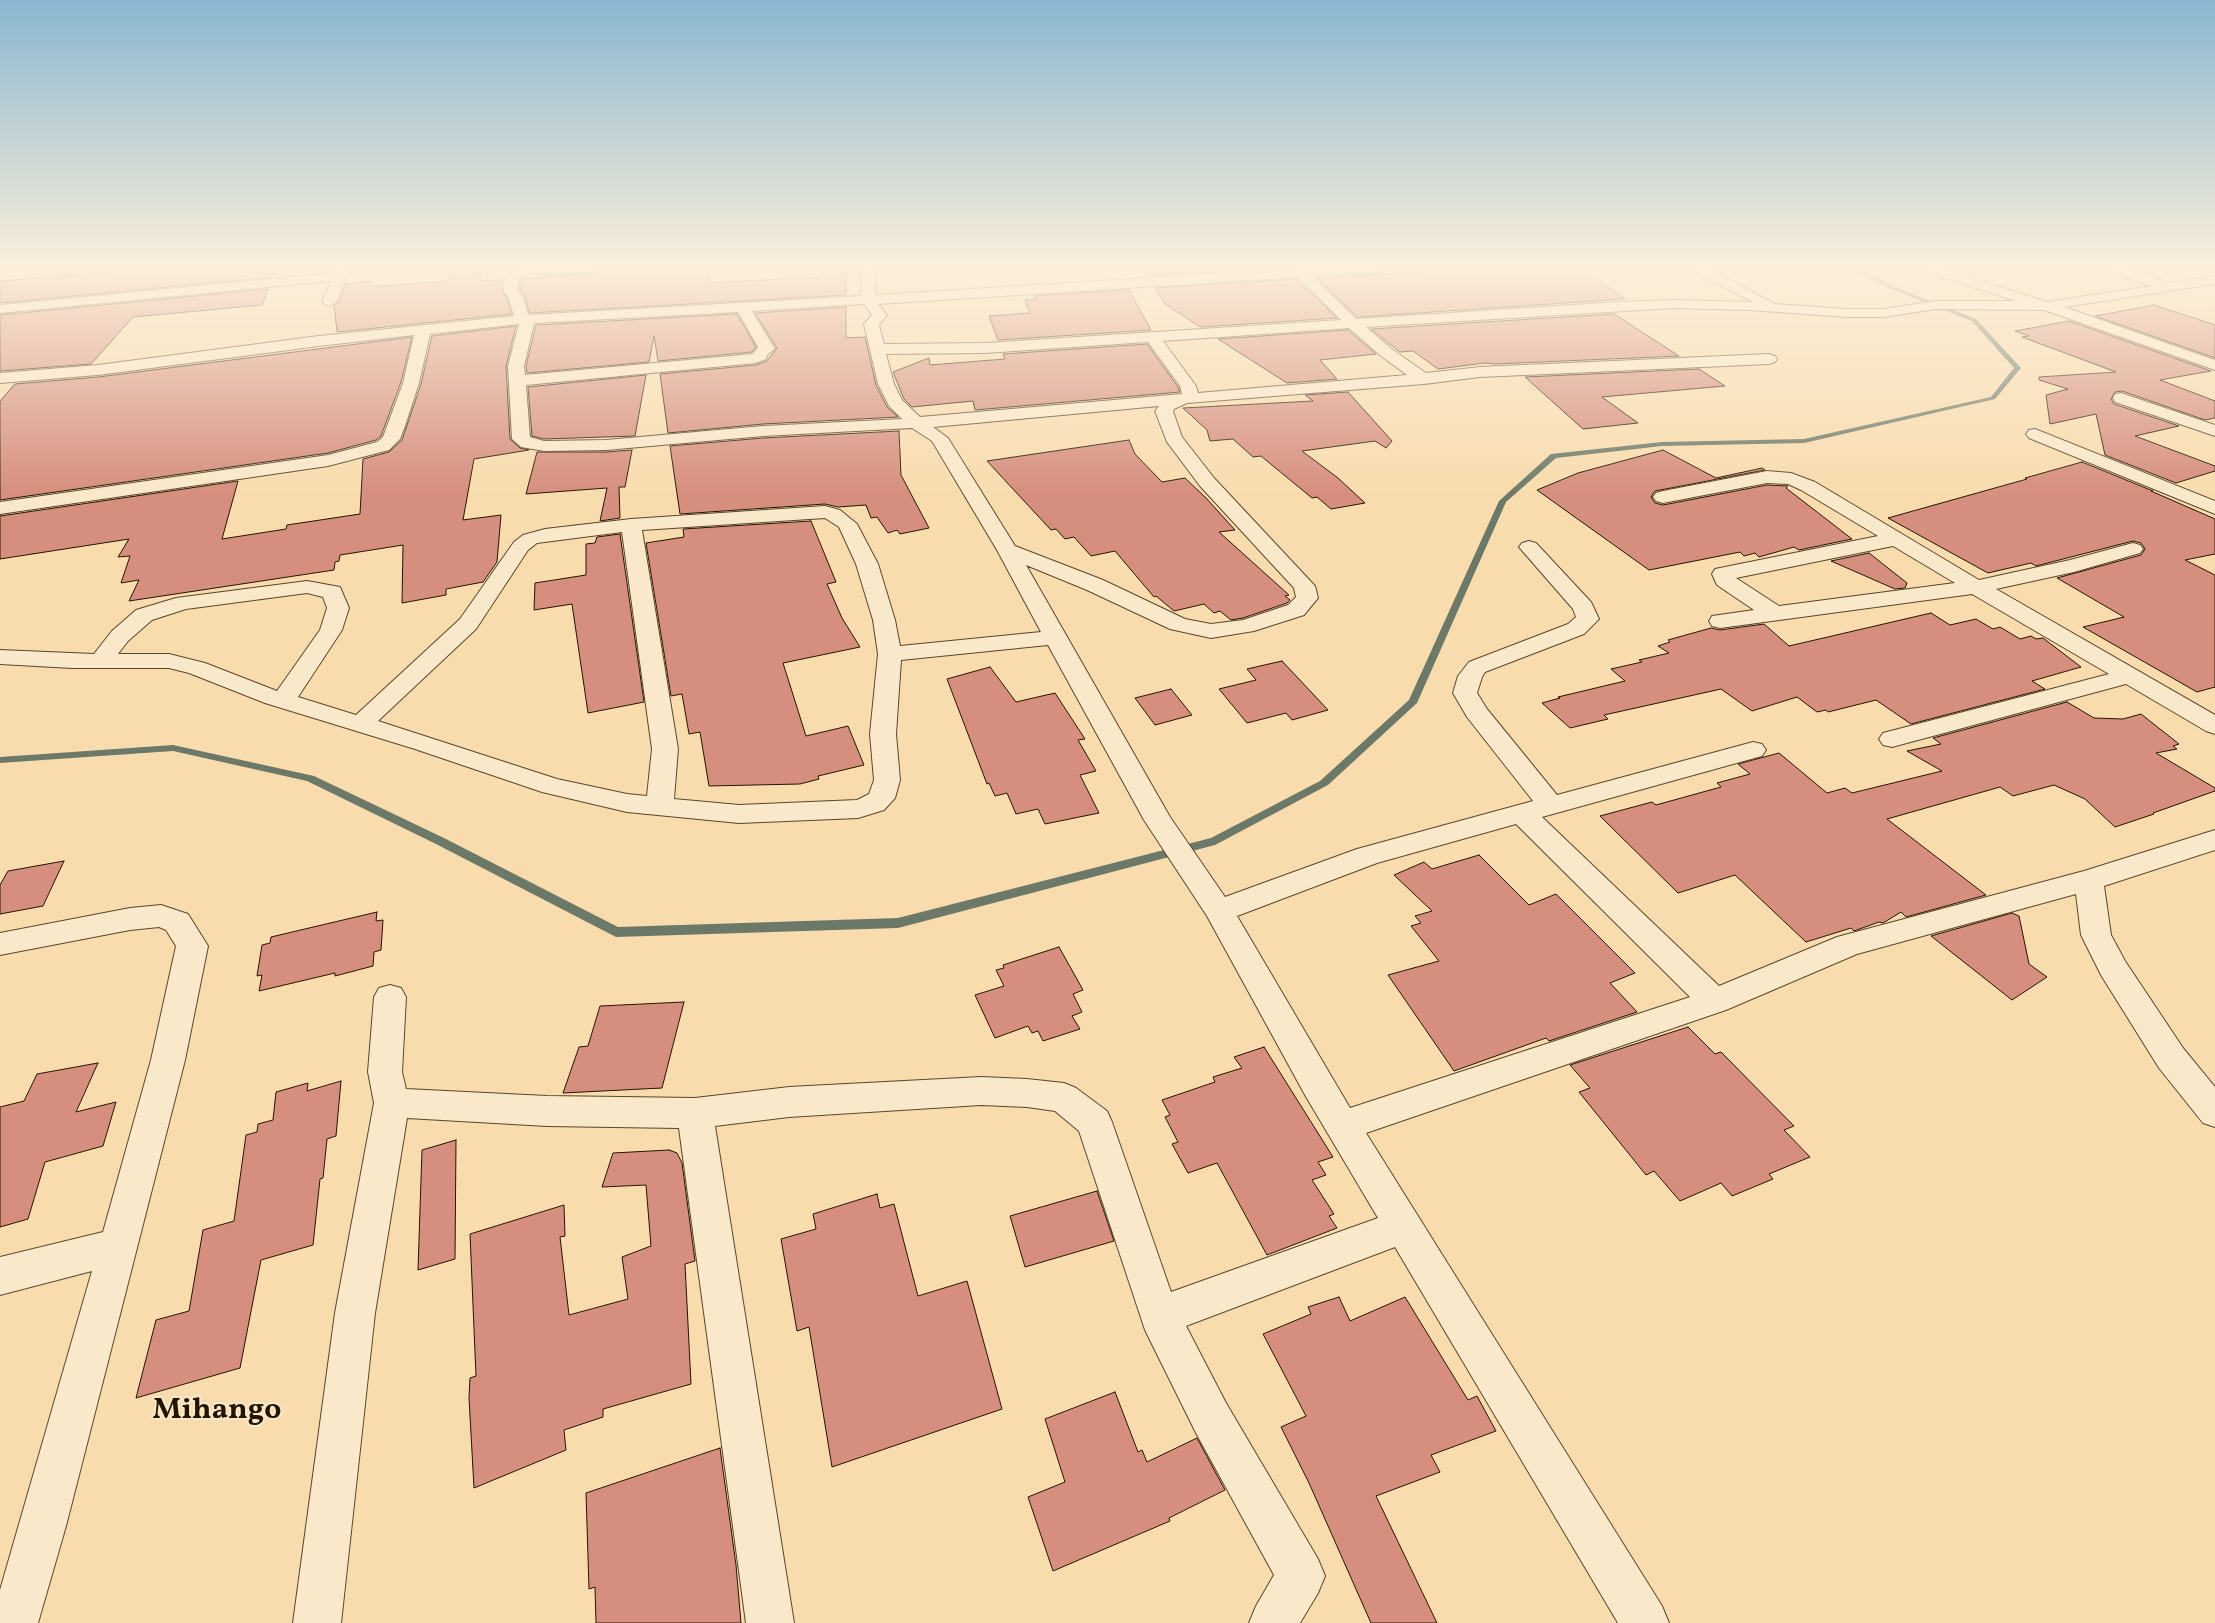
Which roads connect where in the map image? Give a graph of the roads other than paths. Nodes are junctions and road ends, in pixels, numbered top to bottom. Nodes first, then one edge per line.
1 (311, 344) edge
2 (420, 344) edge
3 (520, 344) edge
4 (764, 344) edge
5 (877, 344) edge
6 (1044, 344) edge
7 (1158, 344) edge
8 (1376, 344) edge
9 (2156, 344) edge
10 (878, 349) junction
11 (1769, 359) dead end
12 (2215, 364) edge
13 (0, 378) edge
14 (1424, 378) junction
15 (517, 381) junction
16 (2121, 398) dead end
17 (1184, 400) junction
18 (916, 423) junction
19 (2215, 431) edge
20 (2035, 434) dead end
21 (1663, 497) dead end
22 (0, 508) edge
23 (2215, 508) edge
24 (631, 525) junction
25 (1895, 539) junction
26 (1529, 547) dead end
27 (2133, 549) dead end
28 (1007, 550) junction
29 (1976, 587) junction
30 (1775, 614) junction
31 (1720, 621) dead end
32 (1056, 637) junction
33 (890, 654) junction
34 (0, 657) edge
35 (101, 660) junction
36 (2129, 676) junction
37 (282, 700) junction
38 (360, 724) junction
39 (2215, 726) edge
40 (1892, 739) dead end
41 (1752, 750) dead end
42 (1551, 806) junction
43 (660, 807) junction
44 (1522, 814) junction
45 (2215, 840) edge
46 (2090, 880) junction
47 (1220, 910) junction
48 (0, 944) edge
49 (390, 997) dead end
50 (1715, 1001) junction
51 (392, 1103) junction
52 (695, 1112) junction
53 (2215, 1112) edge
54 (1343, 1126) junction
55 (1404, 1226) junction
56 (118, 1246) junction
57 (0, 1276) edge
58 (1159, 1316) junction
59 (10, 1622) edge
60 (317, 1623) edge
61 (770, 1623) edge
62 (1273, 1623) edge
63 (1645, 1623) edge

1 - 13 street
2 - 22 street
3 - 15 street
4 - 15 street
5 - 10 street
6 - 10 street
7 - 17 street
8 - 14 street
9 - 12 street
10 - 18 street
11 - 14 street
14 - 17 street
15 - 18 street
16 - 19 street
17 - 18 street
17 - 28 street
18 - 28 street
20 - 23 street
21 - 25 street
24 - 33 street
24 - 38 street
24 - 43 street
25 - 29 street
25 - 30 street
26 - 42 street
27 - 29 street
28 - 32 street
29 - 30 street
29 - 36 street
30 - 31 street
32 - 33 street
32 - 47 street
33 - 43 street
34 - 35 street
35 - 37 street
35 - 37 street
36 - 39 street
36 - 40 street
37 - 38 street
38 - 43 street
41 - 42 street
42 - 44 street
44 - 47 street
44 - 50 street
45 - 46 street
46 - 50 street
46 - 53 street
47 - 54 street
48 - 56 street
49 - 51 street
50 - 54 street
51 - 52 street
51 - 60 street
52 - 58 street
52 - 61 street
54 - 55 street
55 - 58 street
55 - 63 street
56 - 57 street
56 - 59 street
58 - 62 street

